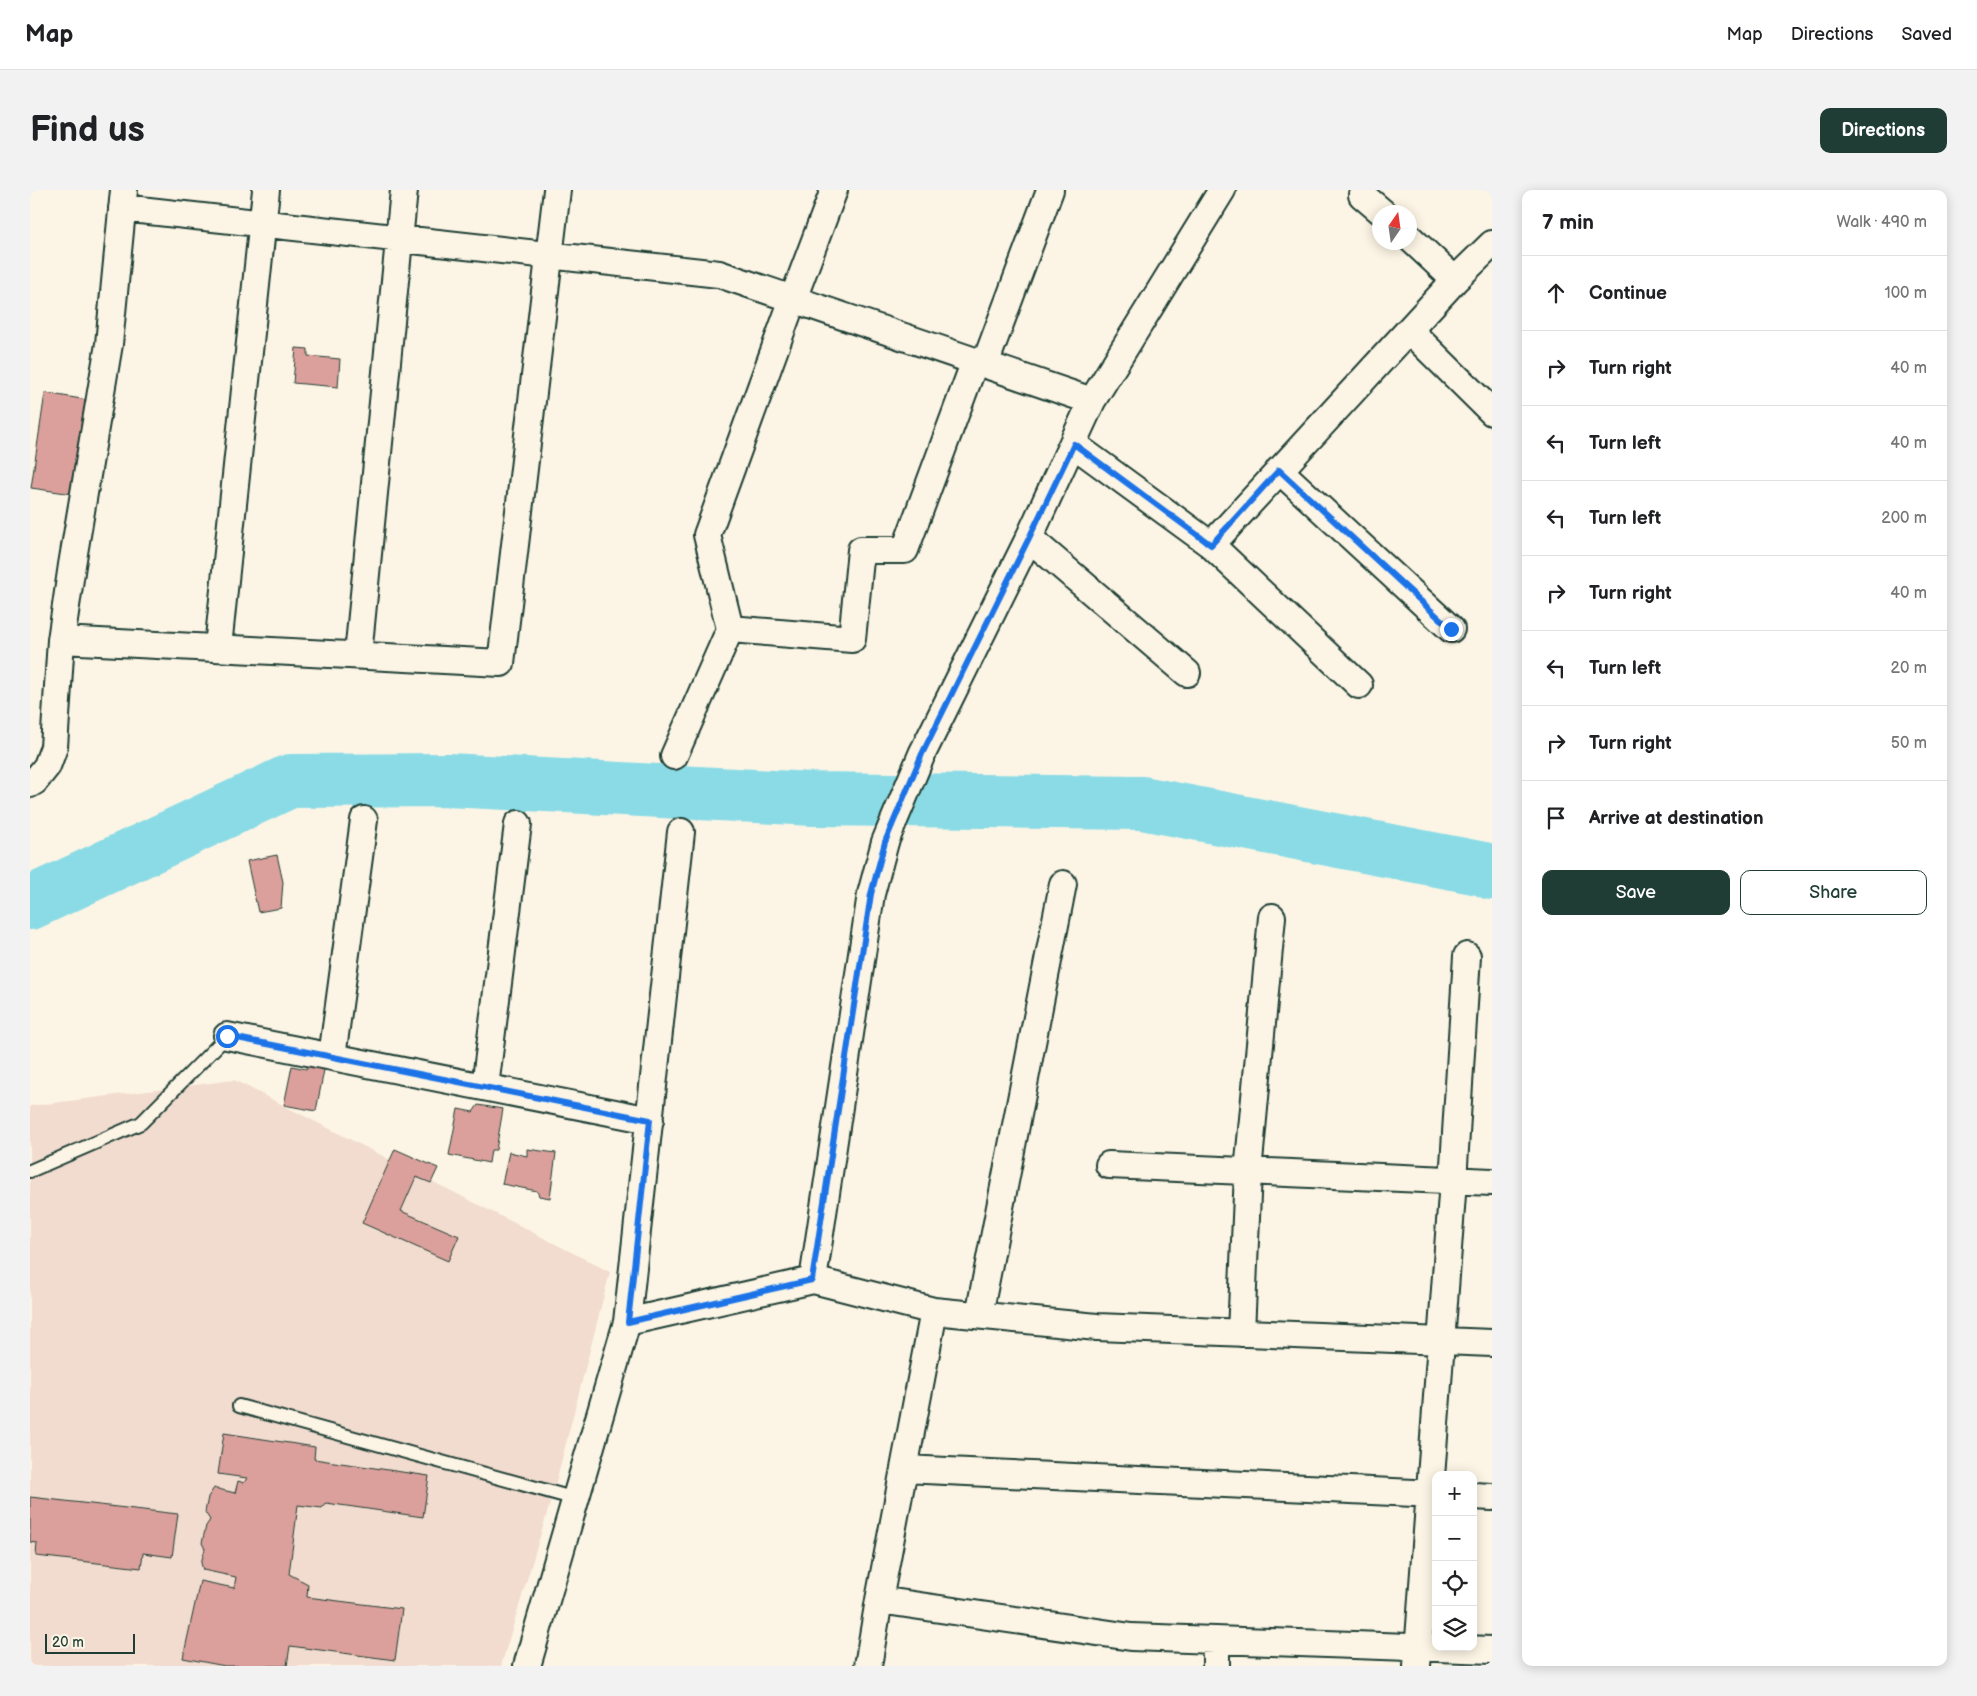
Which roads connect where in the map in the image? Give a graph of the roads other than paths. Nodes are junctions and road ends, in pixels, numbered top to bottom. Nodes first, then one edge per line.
1 (266, 190) edge
2 (404, 190) edge
3 (557, 190) edge
4 (834, 190) edge
5 (1050, 190) edge
6 (1222, 190) edge
7 (1362, 195) dead end
8 (123, 199) edge
9 (1374, 205) edge
10 (261, 223) junction
11 (398, 238) junction
12 (1492, 244) edge
13 (1417, 245) edge
14 (550, 255) junction
15 (1455, 280) junction
16 (792, 299) junction
17 (1409, 330) junction
18 (980, 363) junction
19 (1092, 401) junction
20 (1492, 412) edge
21 (1074, 444) junction
22 (1279, 470) junction
23 (1029, 538) junction
24 (1211, 545) junction
25 (730, 628) junction
26 (1451, 629) dead end
27 (62, 640) junction
28 (218, 647) junction
29 (358, 655) junction
30 (1187, 673) dead end
31 (1359, 685) dead end
32 (674, 756) dead end
33 (30, 784) edge
34 (364, 820) dead end
35 (518, 824) dead end
36 (682, 832) dead end
37 (1063, 884) dead end
38 (1272, 917) dead end
39 (1467, 956) dead end
40 (227, 1036) joint
41 (332, 1057) junction
42 (485, 1087) junction
43 (650, 1120) junction
44 (1109, 1166) dead end
45 (30, 1171) edge
46 (1248, 1172) junction
47 (1453, 1181) junction
48 (1492, 1182) edge
49 (812, 1280) junction
50 (934, 1311) junction
51 (979, 1315) junction
52 (628, 1322) junction
53 (1241, 1333) junction
54 (1441, 1341) junction
55 (1492, 1343) edge
56 (239, 1406) dead end
57 (904, 1469) junction
58 (1434, 1471) edge
59 (1432, 1494) edge
60 (1477, 1496) edge
61 (1492, 1497) edge
62 (576, 1499) junction
63 (1432, 1505) edge
64 (878, 1600) junction
65 (1216, 1640) junction
66 (1492, 1650) edge
67 (1418, 1656) edge
68 (527, 1666) edge
69 (868, 1666) edge
70 (1216, 1666) edge

1 - 10 street
2 - 11 street
3 - 14 street
4 - 16 street
5 - 18 street
6 - 19 street
7 - 9 street
8 - 10 street
8 - 27 street
10 - 11 street
10 - 28 street
11 - 14 street
11 - 29 street
12 - 15 street
13 - 15 street
14 - 16 street
14 - 29 street
15 - 17 street
16 - 18 street
16 - 25 street
17 - 20 street
17 - 22 street
18 - 19 street
18 - 25 street
19 - 21 street
21 - 23 street
21 - 24 street
22 - 24 street
22 - 26 street
23 - 30 street
23 - 49 street
24 - 31 street
25 - 32 street
27 - 28 street
27 - 33 street
28 - 29 street
34 - 41 street
35 - 42 street
36 - 43 street
37 - 51 street
38 - 46 street
39 - 47 street
40 - 41 street
40 - 45 lane
41 - 42 street
42 - 43 street
43 - 52 street
44 - 46 street
46 - 47 street
46 - 53 street
47 - 48 street
47 - 54 street
49 - 50 street
49 - 52 street
50 - 51 street
50 - 57 street
51 - 53 street
52 - 62 street
53 - 54 street
54 - 55 street
54 - 58 street
56 - 62 lane
57 - 59 street
57 - 64 street
60 - 61 street
62 - 68 street
63 - 67 street
64 - 65 street
64 - 69 street
65 - 67 street
65 - 70 street
66 - 67 street

